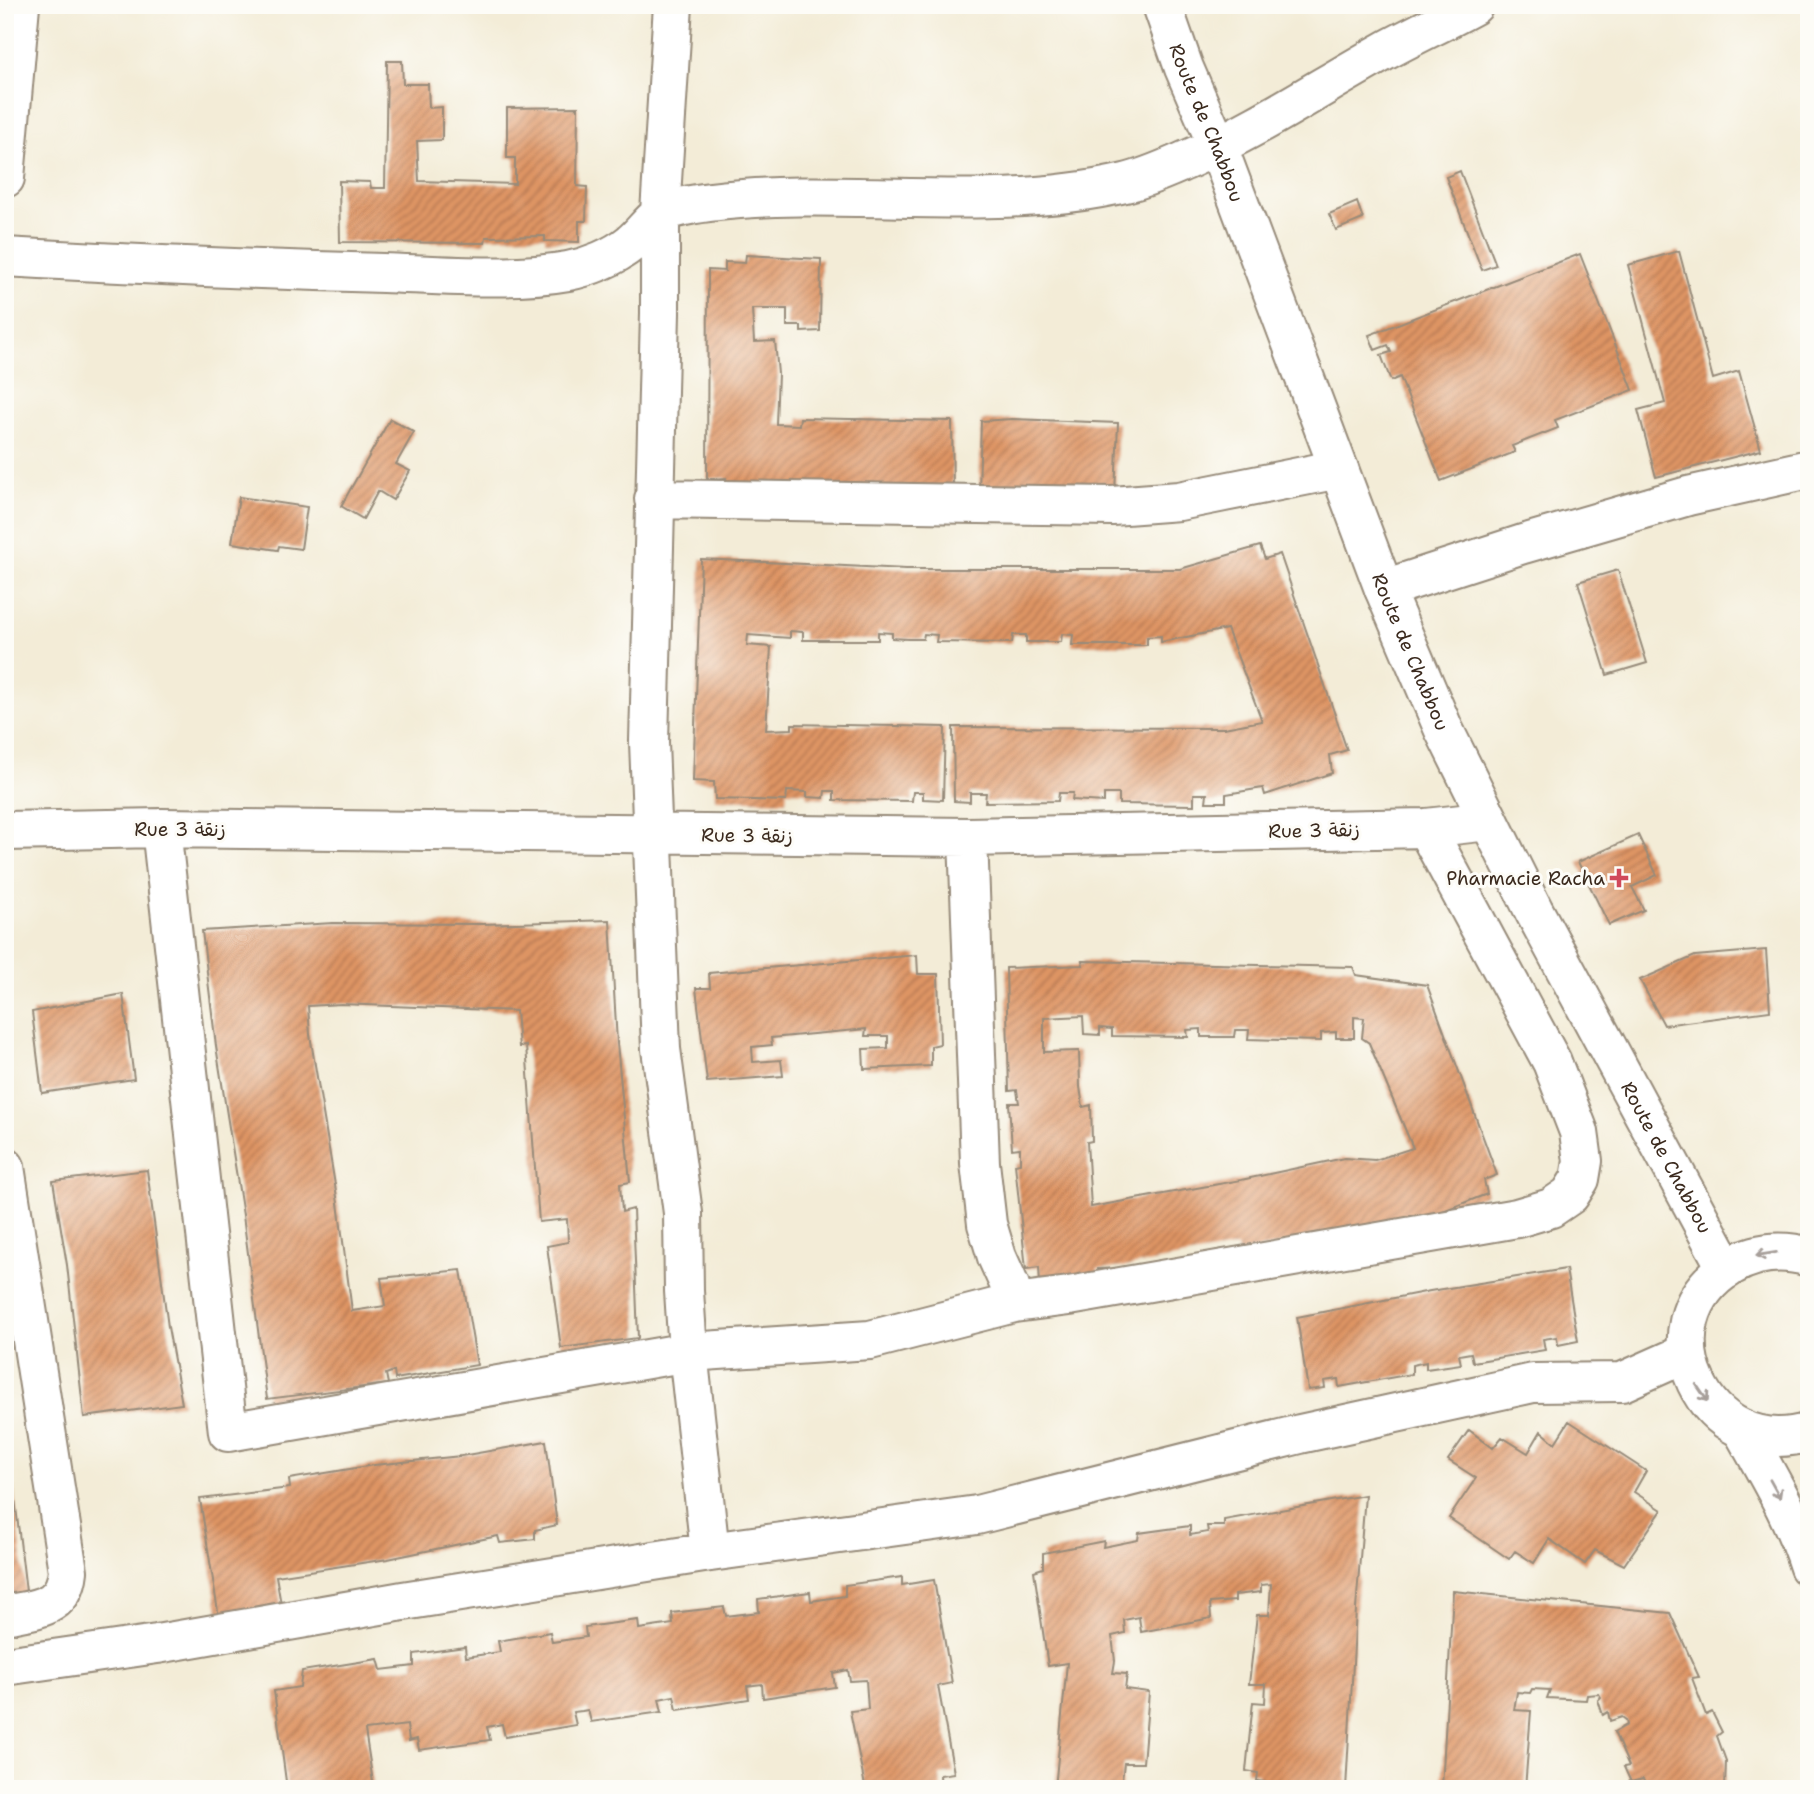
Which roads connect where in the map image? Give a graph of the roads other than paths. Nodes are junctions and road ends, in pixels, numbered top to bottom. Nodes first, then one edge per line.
1 (20, 5) edge
2 (673, 5) edge
3 (1162, 5) edge
4 (1474, 5) edge
5 (1217, 147) junction
6 (5, 178) edge
7 (660, 214) junction
8 (5, 257) edge
9 (1809, 468) edge
10 (1339, 469) junction
11 (654, 499) junction
12 (1384, 589) junction
13 (1489, 821) junction
14 (161, 828) junction
15 (1426, 828) junction
16 (5, 831) edge
17 (651, 834) junction
18 (968, 837) junction
19 (5, 1167) edge
20 (1808, 1254) edge
21 (1727, 1269) junction
22 (1014, 1303) junction
23 (688, 1352) junction
24 (1687, 1353) junction
25 (1742, 1429) junction
26 (1809, 1432) edge
27 (710, 1552) junction
28 (1809, 1567) edge
29 (5, 1615) edge
30 (5, 1666) edge

1 - 6 street
2 - 7 street
3 - 5 street, Route de Chabbou
4 - 5 street
5 - 7 street
5 - 10 street, Route de Chabbou
7 - 8 street
7 - 11 street
9 - 12 street
10 - 11 street
10 - 12 street, Route de Chabbou
11 - 17 street
12 - 13 street, Route de Chabbou
13 - 15 street, Rue 3 زنقة
13 - 21 street, Route de Chabbou
14 - 16 street, Rue 3 زنقة
14 - 17 street, Rue 3 زنقة
14 - 23 street
15 - 18 street, Rue 3 زنقة
15 - 22 street
17 - 18 street, Rue 3 زنقة
17 - 23 street
18 - 22 street
19 - 29 street
20 -> 21 street
21 - 24 street
22 - 23 street
23 - 27 street
24 -> 25 street
24 - 27 street
25 - 26 street
25 -> 28 street
27 - 30 street

